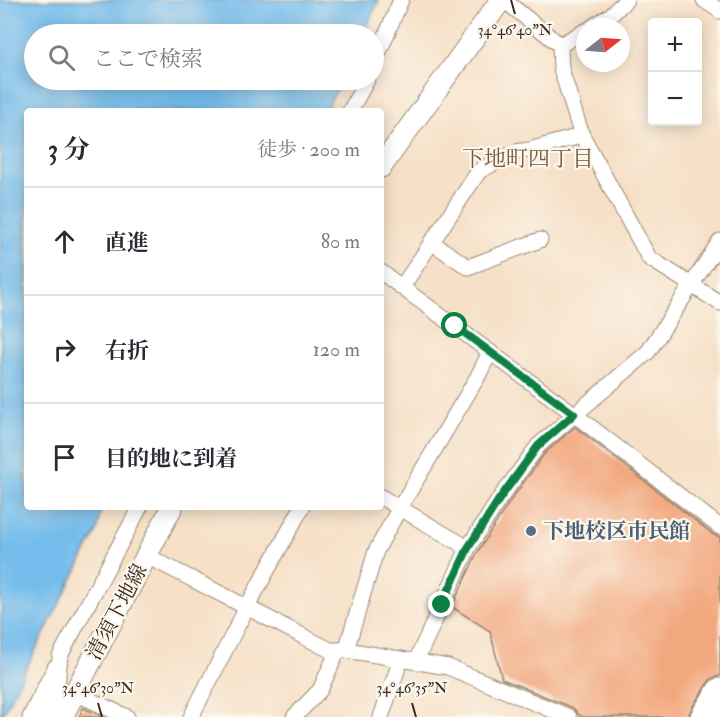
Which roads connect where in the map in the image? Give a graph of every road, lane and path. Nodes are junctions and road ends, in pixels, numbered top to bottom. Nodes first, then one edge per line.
1 (401, 0) edge
2 (503, 0) edge
3 (626, 0) edge
4 (704, 0) edge
5 (720, 11) edge
6 (606, 18) edge
7 (576, 36) edge
8 (384, 40) edge
9 (560, 45) junction
10 (362, 90) edge
11 (352, 108) edge
12 (581, 133) junction
13 (384, 163) edge
14 (540, 240) dead end
15 (720, 241) edge
16 (431, 242) junction
17 (384, 274) edge
18 (692, 284) junction
19 (402, 287) junction
20 (720, 303) edge
21 (490, 352) junction
22 (574, 414) junction
23 (384, 499) edge
24 (399, 508) junction
25 (138, 510) edge
26 (170, 510) edge
27 (300, 510) edge
28 (720, 527) edge
29 (468, 548) junction
30 (147, 556) junction
31 (247, 607) junction
32 (342, 650) junction
33 (60, 656) junction
34 (408, 660) junction
35 (720, 692) edge
36 (75, 693) junction
37 (30, 717) edge
38 (44, 717) edge
39 (62, 717) edge
40 (127, 717) edge
41 (191, 717) edge
42 (294, 717) edge
43 (381, 717) edge
44 (570, 717) edge
45 (704, 717) edge

1 - 8 street
2 - 9 street
2 - 13 main road
3 - 6 street
4 - 5 street
7 - 9 street
9 - 12 street
10 - 11 street
12 - 16 street
12 - 18 street
14 - 16 street
15 - 18 street
16 - 19 street
17 - 19 street
18 - 20 street
18 - 22 street
19 - 21 street
21 - 22 street
21 - 24 street
22 - 28 street
22 - 29 street
23 - 24 street
24 - 29 street
24 - 32 street
25 - 33 street
26 - 30 main road, 清須下地線
27 - 31 street
29 - 34 street
30 - 31 street
30 - 36 main road, 清須下地線
31 - 32 street
31 - 41 street
32 - 34 street
32 - 42 street
33 - 37 street
33 - 38 street
34 - 43 street
34 - 44 street
35 - 45 highway
36 - 39 main road, 清須下地線
36 - 40 street

